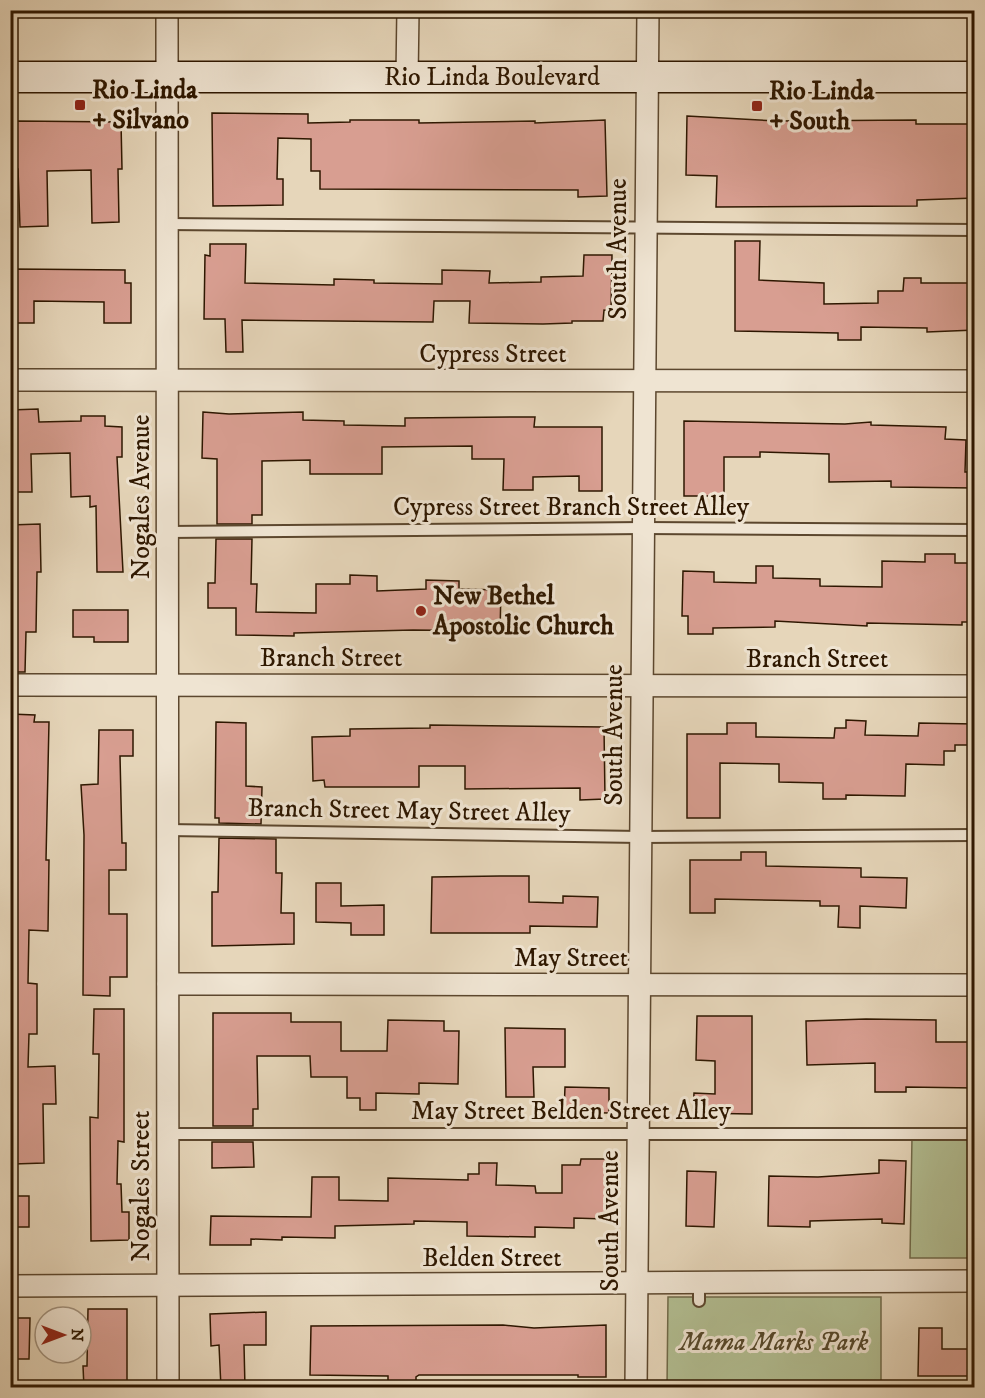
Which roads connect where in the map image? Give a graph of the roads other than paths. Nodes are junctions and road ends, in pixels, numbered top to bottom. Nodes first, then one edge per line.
1 (167, 10) edge
2 (408, 10) edge
3 (648, 10) edge
4 (10, 77) edge
5 (167, 77) junction
6 (407, 77) junction
7 (646, 77) junction
8 (975, 77) edge
9 (167, 225) junction
10 (645, 229) junction
11 (975, 230) edge
12 (10, 380) edge
13 (167, 381) junction
14 (644, 381) junction
15 (975, 381) edge
16 (644, 528) junction
17 (975, 530) edge
18 (168, 532) junction
19 (10, 685) edge
20 (168, 685) junction
21 (641, 686) junction
22 (975, 686) edge
23 (167, 830) junction
24 (975, 835) edge
25 (640, 837) junction
26 (168, 984) junction
27 (639, 985) junction
28 (975, 985) edge
29 (168, 1134) junction
30 (638, 1134) junction
31 (975, 1134) edge
32 (975, 1281) edge
33 (637, 1284) junction
34 (10, 1286) edge
35 (168, 1287) junction
36 (168, 1388) edge
37 (636, 1388) edge

1 - 5 street, Nogales Avenue
2 - 6 street
3 - 7 street, South Avenue
4 - 5 main road, Rio Linda Boulevard
5 - 6 main road, Rio Linda Boulevard
5 - 9 street, Nogales Avenue
6 - 7 main road, Rio Linda Boulevard
7 - 8 main road, Rio Linda Boulevard
7 - 10 street, South Avenue
9 - 10 lane
9 - 13 street, Nogales Avenue
10 - 11 lane
10 - 14 street, South Avenue
12 - 13 street, Cypress Street
13 - 14 street, Cypress Street
13 - 18 street, Nogales Avenue
14 - 15 street, Cypress Street
14 - 16 street, South Avenue
16 - 17 lane, Cypress Street Branch Street Alley
16 - 18 lane, Cypress Street Branch Street Alley
16 - 21 street, South Avenue
18 - 20 street, Nogales Avenue
19 - 20 street, Branch Street
20 - 21 street, Branch Street
20 - 23 street, Nogales Avenue
21 - 22 street, Branch Street
21 - 25 street, South Avenue
23 - 25 lane, Branch Street May Street Alley
23 - 26 street, Nogales Avenue
24 - 25 lane, Branch Street May Street Alley
25 - 27 street, South Avenue
26 - 27 street, May Street
26 - 29 street, Nogales Street
27 - 28 street, May Street
27 - 30 street, South Avenue
29 - 30 lane, May Street Belden Street Alley
29 - 35 street, Nogales Street
30 - 31 lane, May Street Belden Street Alley
30 - 33 street, South Avenue
32 - 33 street, Belden Street
33 - 35 street, Belden Street
33 - 37 street, South Avenue
34 - 35 street, Belden Street
35 - 36 street, Nogales Street

